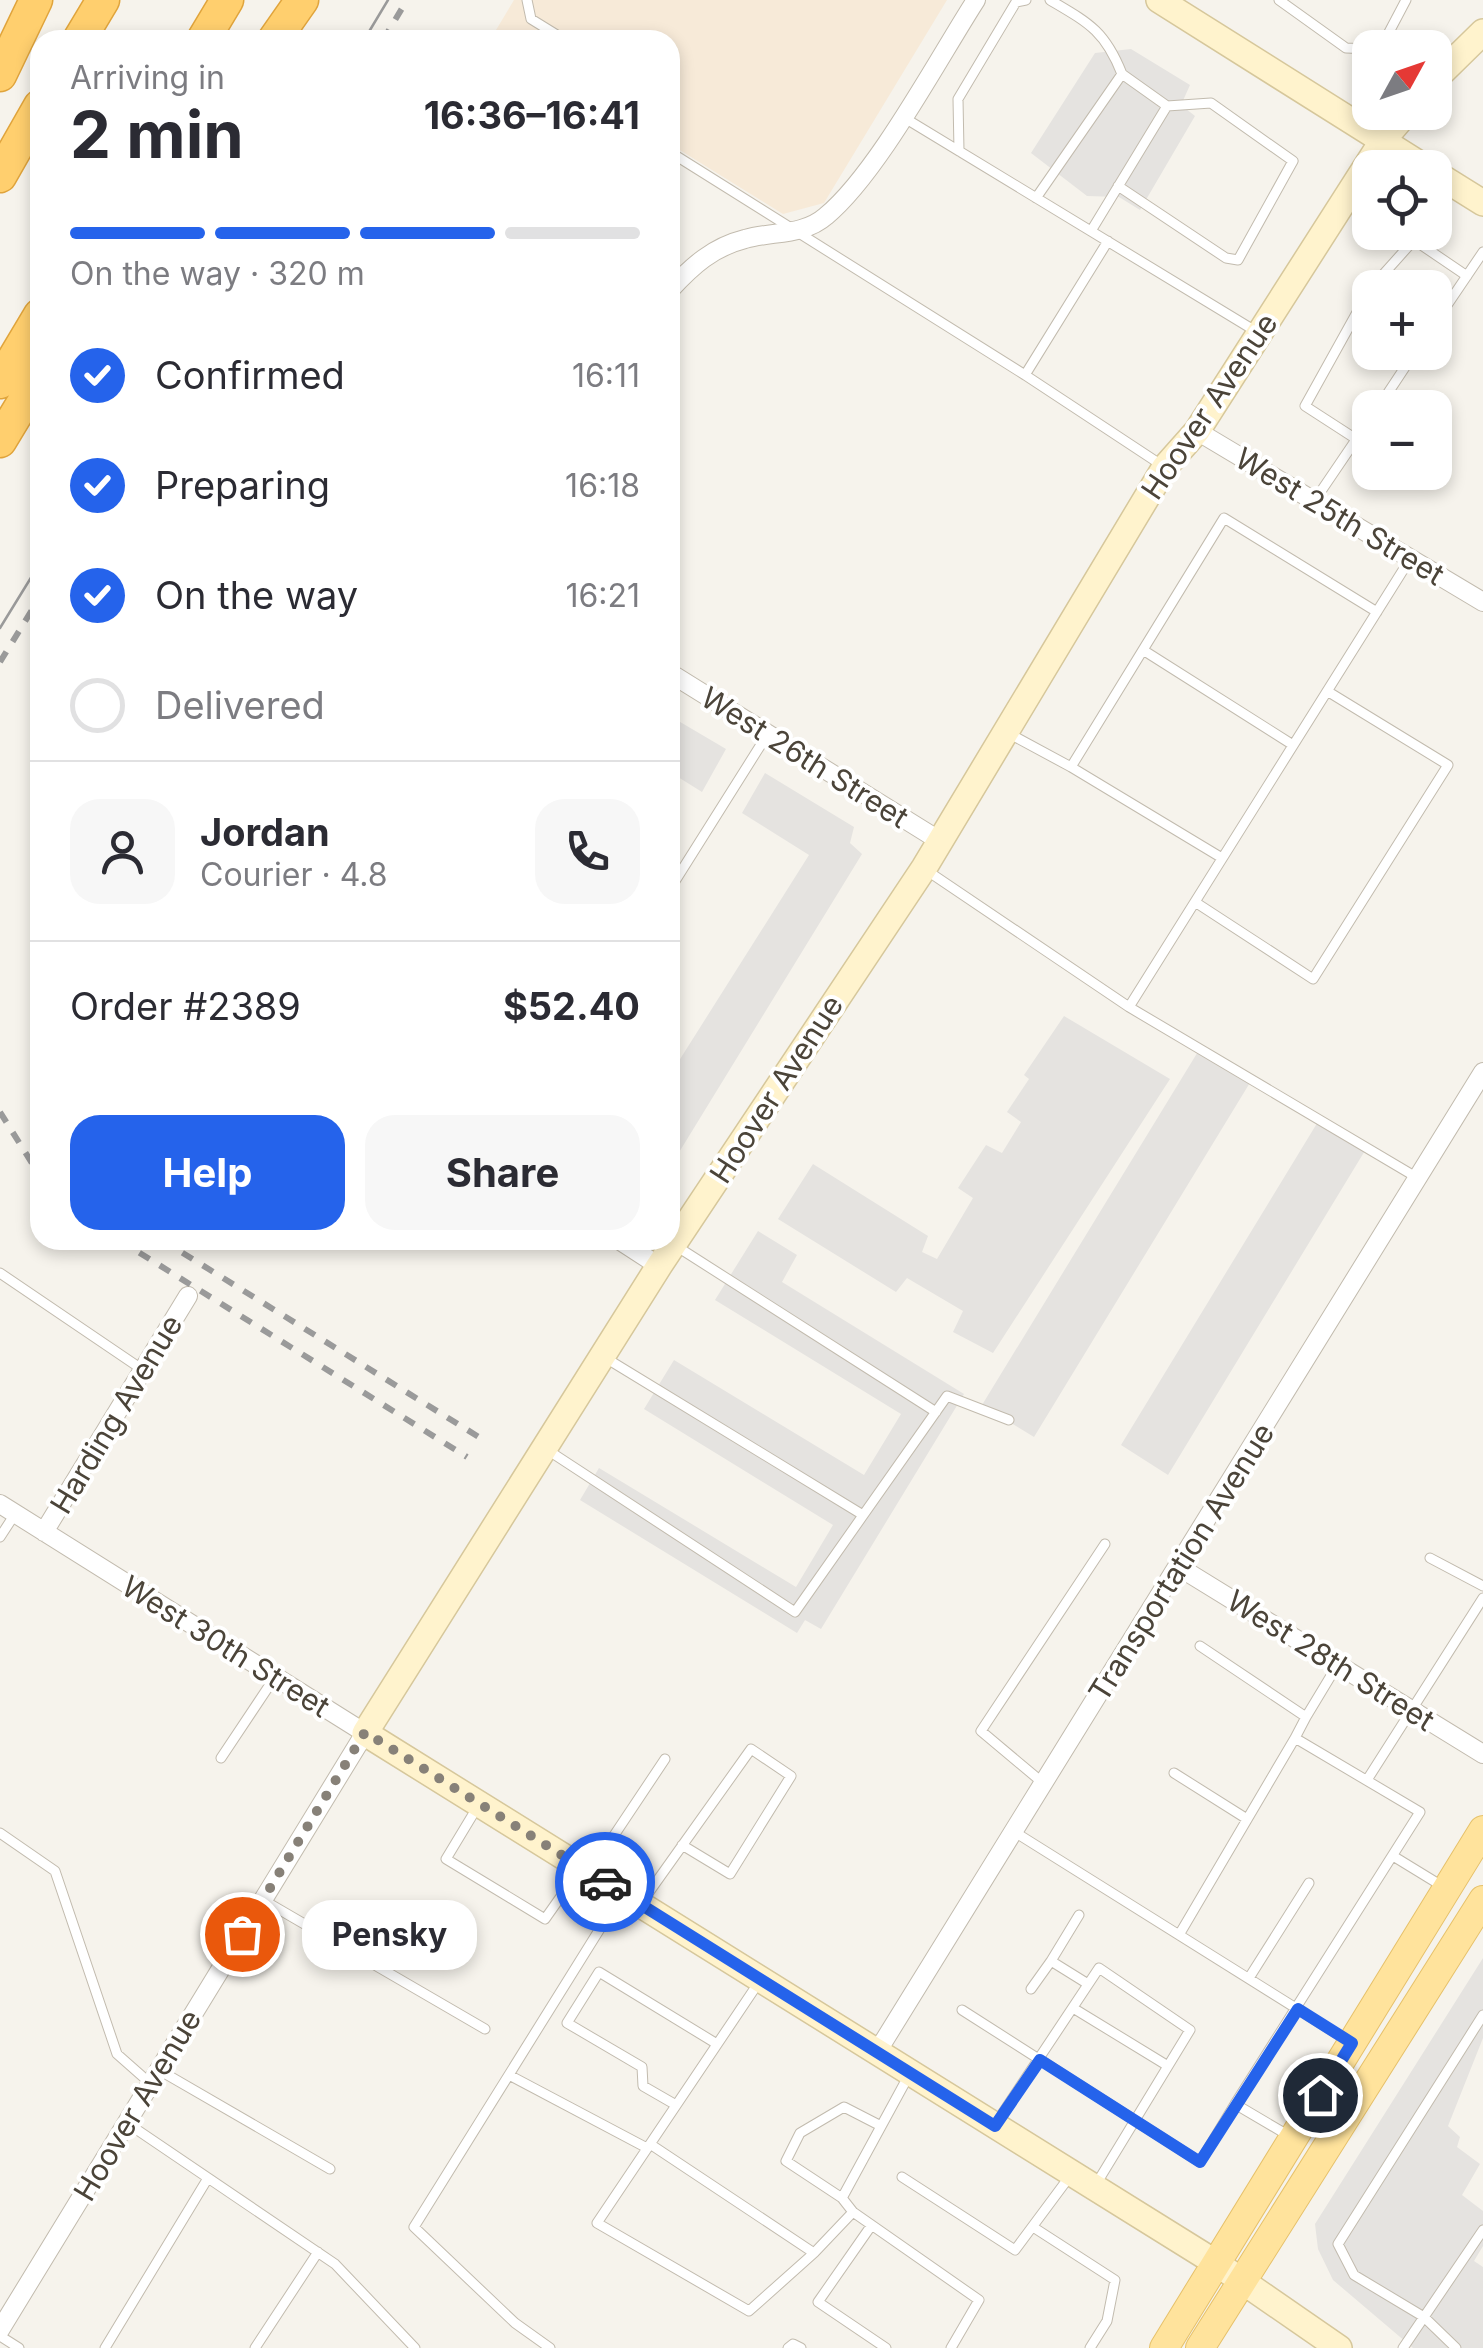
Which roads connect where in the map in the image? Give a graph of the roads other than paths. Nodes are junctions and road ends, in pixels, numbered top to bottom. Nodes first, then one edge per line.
1 (36, 0) edge
2 (103, 0) edge
3 (226, 0) edge
4 (302, 0) edge
5 (527, 0) edge
6 (976, 0) edge
7 (1026, 0) edge
8 (1050, 0) edge
9 (1159, 0) edge
10 (1279, 0) edge
11 (1406, 0) edge
12 (1191, 8) edge
13 (84, 30) edge
14 (209, 30) edge
15 (281, 30) edge
16 (549, 30) edge
17 (1389, 30) edge
18 (1483, 32) edge
19 (1352, 48) edge
20 (1452, 62) edge
21 (1122, 74) junction
22 (0, 76) edge
23 (1167, 106) junction
24 (901, 116) junction
25 (30, 124) edge
26 (1391, 130) edge
27 (1383, 140) junction
28 (1398, 150) edge
29 (959, 151) junction
30 (680, 159) edge
31 (0, 176) edge
32 (1452, 184) edge
33 (1118, 186) junction
34 (1036, 198) junction
35 (1483, 204) edge
36 (1090, 231) junction
37 (793, 232) junction
38 (1108, 242) junction
39 (1483, 252) edge
40 (1387, 270) edge
41 (1466, 276) junction
42 (680, 279) edge
43 (1452, 297) edge
44 (1352, 322) edge
45 (30, 332) edge
46 (1260, 333) junction
47 (1025, 374) junction
48 (0, 382) edge
49 (30, 392) edge
50 (1197, 431) junction
51 (1352, 436) edge
52 (0, 441) edge
53 (1352, 445) edge
54 (1165, 467) junction
55 (1315, 500) junction
56 (1411, 557) junction
57 (1483, 602) edge
58 (1376, 612) junction
59 (1143, 650) junction
60 (680, 679) edge
61 (1327, 691) junction
62 (769, 732) junction
63 (1006, 732) junction
64 (1293, 745) junction
65 (1071, 767) junction
66 (940, 841) junction
67 (1222, 858) junction
68 (924, 868) junction
69 (680, 873) edge
70 (1195, 902) junction
71 (1129, 1007) junction
72 (1483, 1072) edge
73 (1419, 1179) junction
74 (680, 1235) edge
75 (648, 1250) edge
76 (670, 1250) edge
77 (666, 1256) junction
78 (0, 1273) edge
79 (188, 1296) dead end
80 (602, 1356) junction
81 (143, 1370) junction
82 (936, 1412) junction
83 (1009, 1420) dead end
84 (544, 1448) junction
85 (7, 1509) edge
86 (863, 1515) junction
87 (44, 1532) junction
88 (0, 1537) edge
89 (1106, 1544) dead end
90 (1430, 1558) dead end
91 (1179, 1566) junction
92 (1483, 1586) edge
93 (1483, 1598) edge
94 (1200, 1646) dead end
95 (1338, 1664) junction
96 (276, 1676) junction
97 (1413, 1710) junction
98 (1306, 1717) junction
99 (365, 1732) junction
100 (1295, 1738) junction
101 (1483, 1754) edge
102 (221, 1758) dead end
103 (665, 1759) dead end
104 (1174, 1772) dead end
105 (1367, 1780) junction
106 (1043, 1783) junction
107 (480, 1804) junction
108 (1247, 1820) junction
109 (1483, 1830) edge
110 (1013, 1831) junction
111 (0, 1833) edge
112 (682, 1845) junction
113 (1393, 1856) junction
114 (585, 1870) junction
115 (1309, 1884) dead end
116 (1446, 1889) junction
117 (631, 1899) junction
118 (262, 1900) junction
119 (1480, 1911) edge
120 (1079, 1914) dead end
121 (1178, 1935) junction
122 (1051, 1961) junction
123 (1249, 1978) junction
124 (761, 1979) junction
125 (1088, 1984) junction
126 (1031, 1989) dead end
127 (1073, 2008) junction
128 (1298, 2009) junction
129 (962, 2010) dead end
130 (1483, 2015) edge
131 (485, 2028) dead end
132 (1352, 2043) junction
133 (717, 2044) junction
134 (877, 2052) junction
135 (1040, 2060) junction
136 (1168, 2066) junction
137 (910, 2072) junction
138 (508, 2074) junction
139 (155, 2077) junction
140 (1236, 2104) junction
141 (676, 2106) junction
142 (1134, 2122) junction
143 (127, 2123) junction
144 (881, 2126) junction
145 (995, 2126) junction
146 (1293, 2138) junction
147 (649, 2146) junction
148 (330, 2169) dead end
149 (1072, 2174) junction
150 (208, 2178) junction
151 (902, 2178) dead end
152 (1094, 2187) junction
153 (842, 2198) junction
154 (853, 2212) junction
155 (871, 2226) junction
156 (1033, 2227) junction
157 (1483, 2230) edge
158 (318, 2252) junction
159 (814, 2253) junction
160 (1216, 2264) junction
161 (1242, 2281) junction
162 (1424, 2317) junction
163 (0, 2333) edge
164 (878, 2346) edge
165 (19, 2348) edge
166 (105, 2348) edge
167 (255, 2348) edge
168 (416, 2348) edge
169 (550, 2348) edge
170 (788, 2348) edge
171 (801, 2348) edge
172 (951, 2348) edge
173 (1090, 2348) edge
174 (1164, 2348) edge
175 (1200, 2348) edge
176 (1338, 2348) edge
177 (1403, 2348) edge
178 (1456, 2348) edge

1 - 22 highway
2 - 13 highway
3 - 14 highway
4 - 15 highway
5 - 16 lane
6 - 24 street
7 - 29 lane
8 - 21 lane
9 - 12 street
10 - 19 lane
11 - 17 lane
12 - 27 street
18 - 20 street
21 - 23 lane
21 - 34 lane
23 - 33 lane
23 - 33 lane
24 - 29 lane
24 - 37 street
25 - 31 highway
26 - 27 street, Hoover Avenue
27 - 28 street
27 - 46 street, Hoover Avenue
29 - 34 lane
30 - 37 lane
32 - 35 street
33 - 36 lane
34 - 36 lane
36 - 38 lane
37 - 42 street
37 - 47 lane
38 - 46 lane
38 - 47 lane
39 - 41 lane
40 - 41 lane
41 - 43 lane
44 - 51 lane
45 - 48 highway
46 - 50 street, Hoover Avenue
47 - 54 lane
49 - 52 highway
50 - 54 street, Hoover Avenue
50 - 55 street, West 25th Street
53 - 55 lane
54 - 63 street, Hoover Avenue
55 - 56 street, West 25th Street
56 - 57 street, West 25th Street
56 - 58 lane
58 - 59 lane
58 - 61 lane
59 - 64 lane
59 - 65 lane
60 - 62 street, West 26th Street
61 - 64 lane
61 - 70 lane
62 - 66 street, West 26th Street
62 - 69 lane
63 - 65 lane
63 - 66 street, Hoover Avenue
64 - 67 lane
65 - 67 lane
66 - 68 street, Hoover Avenue
67 - 70 lane
68 - 71 lane
68 - 74 street, Hoover Avenue
70 - 71 lane
71 - 73 lane
72 - 73 street, Transportation Avenue
73 - 91 street, Transportation Avenue
75 - 77 street
76 - 77 street, Hoover Avenue
77 - 80 street, Hoover Avenue
77 - 82 lane
78 - 81 lane
79 - 81 street, Harding Avenue
80 - 84 street, Hoover Avenue
80 - 86 lane
81 - 87 street, Harding Avenue
82 - 83 lane
82 - 86 lane
84 - 86 lane
84 - 99 street, Hoover Avenue
85 - 87 street, West 30th Street
85 - 88 lane
87 - 96 street, West 30th Street
89 - 106 lane
90 - 92 lane
91 - 95 street, West 28th Street
91 - 106 street, Transportation Avenue
93 - 97 lane
94 - 98 lane
95 - 97 street, West 28th Street
95 - 98 lane
96 - 99 street, West 30th Street
96 - 102 lane
97 - 101 street, West 28th Street
97 - 105 lane
98 - 100 lane
99 - 107 street, West 30th Street
99 - 118 street, Hoover Avenue
100 - 105 lane
100 - 108 lane
103 - 114 lane
104 - 108 lane
105 - 113 lane
106 - 110 street, Transportation Avenue
107 - 114 street, West 30th Street
107 - 114 lane
108 - 121 lane
109 - 116 main road
110 - 121 lane
110 - 134 street, Transportation Avenue
111 - 139 lane
112 - 112 lane
112 - 117 lane
113 - 116 lane
113 - 128 lane
114 - 117 street, West 30th Street
115 - 123 lane
116 - 132 main road
117 - 124 street, West 30th Street
117 - 138 lane
118 - 131 lane
118 - 139 street, Hoover Avenue
119 - 161 main road
120 - 122 lane
121 - 123 lane
122 - 125 lane
122 - 126 lane
123 - 128 lane
124 - 133 lane
124 - 134 street, West 30th Street
125 - 127 lane
125 - 136 lane
127 - 135 lane
127 - 136 lane
128 - 132 lane
128 - 140 lane
129 - 135 lane
130 - 162 lane
132 - 146 main road
133 - 141 lane
133 - 141 lane
134 - 137 street, West 30th Street
135 - 142 lane
135 - 145 lane
136 - 142 lane
137 - 144 lane
137 - 145 street, West 30th Street
138 - 147 lane
138 - 169 lane
139 - 143 street, Hoover Avenue
139 - 148 lane
140 - 142 lane
140 - 146 lane
141 - 147 lane
142 - 152 lane
143 - 150 lane
143 - 163 street, Hoover Avenue
144 - 153 lane
144 - 153 lane
145 - 149 street, West 30th Street
146 - 160 main road
147 - 159 lane
147 - 159 lane
149 - 152 street, West 30th Street
149 - 156 lane
150 - 158 lane
150 - 166 lane
151 - 156 lane
152 - 160 street, West 30th Street
153 - 154 lane
154 - 155 lane
154 - 159 lane
155 - 164 lane
155 - 172 lane
156 - 173 lane
157 - 162 lane
158 - 167 lane
158 - 168 lane
160 - 161 street, West 30th Street
160 - 174 main road
161 - 175 main road
161 - 176 street, West 30th Street
162 - 177 lane
162 - 178 lane
163 - 165 lane
170 - 171 lane

